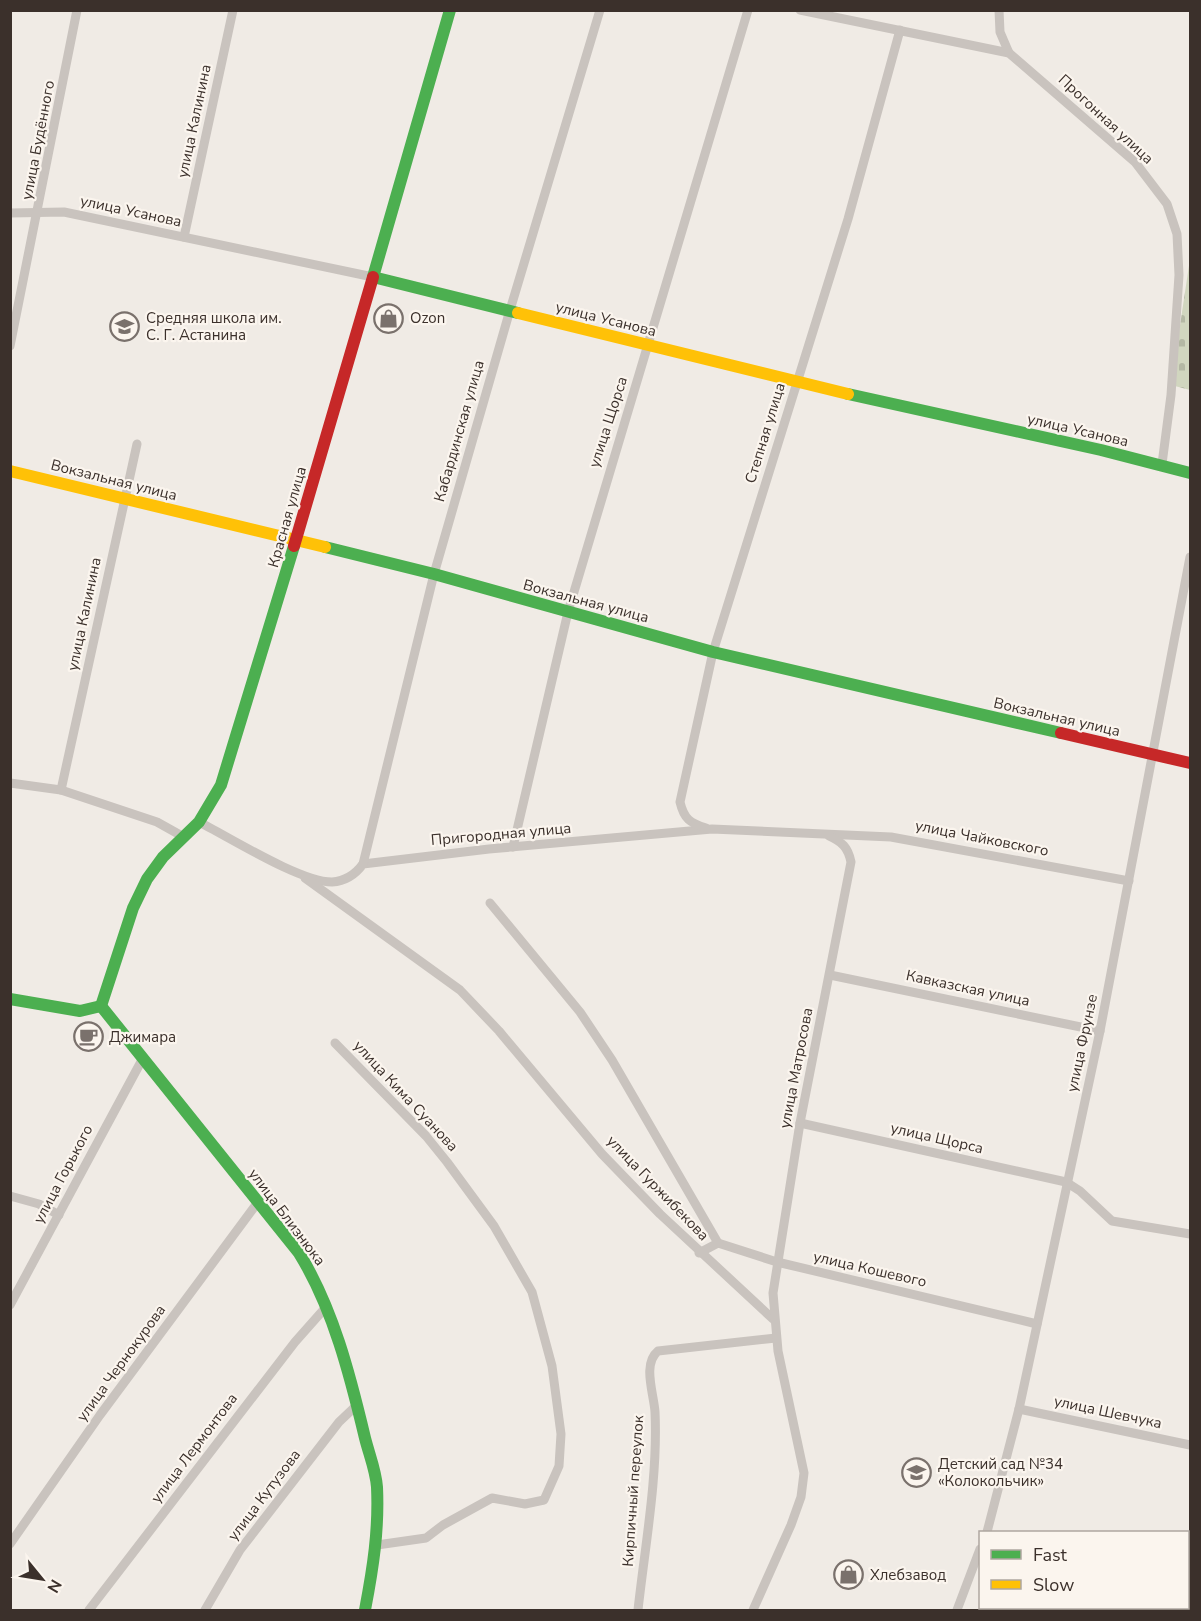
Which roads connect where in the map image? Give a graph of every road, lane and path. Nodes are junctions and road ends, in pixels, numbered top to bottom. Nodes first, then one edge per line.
1 (77, 10) edge
2 (233, 10) edge
3 (450, 10) edge
4 (600, 10) edge
5 (748, 10) edge
6 (800, 10) edge
7 (862, 10) edge
8 (999, 10) edge
9 (859, 22) junction
10 (900, 30) junction
11 (1009, 53) junction
12 (39, 211) junction
13 (10, 213) edge
14 (184, 237) junction
15 (373, 277) junction
16 (510, 310) junction
17 (10, 346) edge
18 (649, 346) junction
19 (796, 383) junction
20 (137, 444) dead end
21 (1162, 464) junction
22 (10, 471) edge
23 (1191, 473) edge
24 (125, 498) junction
25 (296, 540) junction
26 (1191, 557) edge
27 (434, 574) junction
28 (568, 612) junction
29 (713, 652) junction
30 (1154, 755) junction
31 (1191, 763) edge
32 (10, 783) edge
33 (61, 790) junction
34 (199, 822) junction
35 (712, 829) junction
36 (827, 835) junction
37 (182, 836) junction
38 (513, 847) junction
39 (363, 864) junction
40 (299, 873) junction
41 (1130, 881) junction
42 (490, 903) dead end
43 (830, 975) junction
44 (10, 999) edge
45 (101, 1006) junction
46 (1100, 1031) junction
47 (335, 1042) dead end
48 (143, 1058) junction
49 (800, 1123) junction
50 (1066, 1182) junction
51 (10, 1196) edge
52 (258, 1202) junction
53 (59, 1215) junction
54 (1191, 1234) edge
55 (718, 1243) junction
56 (699, 1253) junction
57 (777, 1262) junction
58 (10, 1305) edge
59 (326, 1307) junction
60 (773, 1319) junction
61 (1037, 1324) junction
62 (776, 1338) junction
63 (357, 1405) junction
64 (1019, 1409) junction
65 (1191, 1445) edge
66 (988, 1531) edge
67 (10, 1544) edge
68 (377, 1545) junction
69 (979, 1554) edge
70 (89, 1611) edge
71 (205, 1611) edge
72 (365, 1611) edge
73 (638, 1611) edge
74 (753, 1611) edge
75 (957, 1611) edge

1 - 12 street, улица Будённого
2 - 14 street, улица Калинина
3 - 15 street, Красная улица
4 - 16 street, Кабардинская улица
5 - 18 street, улица Щорса
6 - 9 street, Прогонная улица
7 - 9 street
8 - 11 street
9 - 10 street, Прогонная улица
10 - 11 street, Прогонная улица
10 - 19 street, Степная улица
11 - 21 street, Прогонная улица
12 - 13 street, улица Усанова
12 - 14 street, улица Усанова
12 - 17 street, улица Будённого
14 - 15 street, улица Усанова
15 - 16 street, улица Усанова
15 - 25 street, Красная улица
16 - 18 street, улица Усанова
16 - 27 street, Кабардинская улица
18 - 19 street, улица Усанова
18 - 28 street, улица Щорса
19 - 21 street, улица Усанова
19 - 29 street, Степная улица
20 - 24 street, улица Калинина
21 - 23 street, улица Усанова
22 - 24 street, Вокзальная улица
24 - 25 street, Вокзальная улица
24 - 33 street, улица Калинина
25 - 27 street, Вокзальная улица
25 - 34 street, Красная улица
26 - 30 street, улица Фрунзе
27 - 28 street, Вокзальная улица
27 - 39 street, Кабардинская улица
28 - 29 street, Вокзальная улица
28 - 38 street, улица Щорса
29 - 30 street, Вокзальная улица
29 - 35 street, Степная улица
30 - 31 street, Вокзальная улица
30 - 41 street, улица Фрунзе
32 - 33 street
33 - 37 street
34 - 37 street, Красная улица
34 - 40 street, Пригородная улица
35 - 36 street, Пригородная улица
35 - 38 street, Пригородная улица
36 - 41 street, улица Чайковского
36 - 43 street, улица Матросова
37 - 45 street, Красная улица
38 - 39 street, Пригородная улица
39 - 40 street, Пригородная улица
40 - 56 street, улица Гуржибекова
41 - 46 street, улица Фрунзе
42 - 55 street, улица Гуржибекова
43 - 46 street, Кавказская улица
43 - 49 street, улица Матросова
44 - 45 street
45 - 48 street, улица Близнюка
46 - 50 street, улица Фрунзе
47 - 68 street, улица Кима Суанова
48 - 52 street, улица Близнюка
48 - 53 street, улица Горького
49 - 50 street, улица Щорса
49 - 57 street, улица Матросова
50 - 54 street
50 - 61 street, улица Фрунзе
51 - 53 street
52 - 59 street, улица Близнюка
52 - 67 street, улица Чернокурова
53 - 58 street, улица Горького
55 - 56 street
55 - 57 street, улица Кошевого
56 - 60 street, улица Гуржибекова
57 - 60 street, улица Матросова
57 - 61 street, улица Кошевого
59 - 63 street, улица Близнюка
59 - 70 street, улица Лермонтова
60 - 62 street
61 - 64 street, улица Фрунзе
62 - 73 street, Кирпичный переулок
62 - 74 street
63 - 68 street, улица Близнюка
63 - 71 street, улица Кутузова
64 - 65 street, улица Шевчука
64 - 66 street, улица Фрунзе
68 - 72 street, улица Близнюка
69 - 75 street

